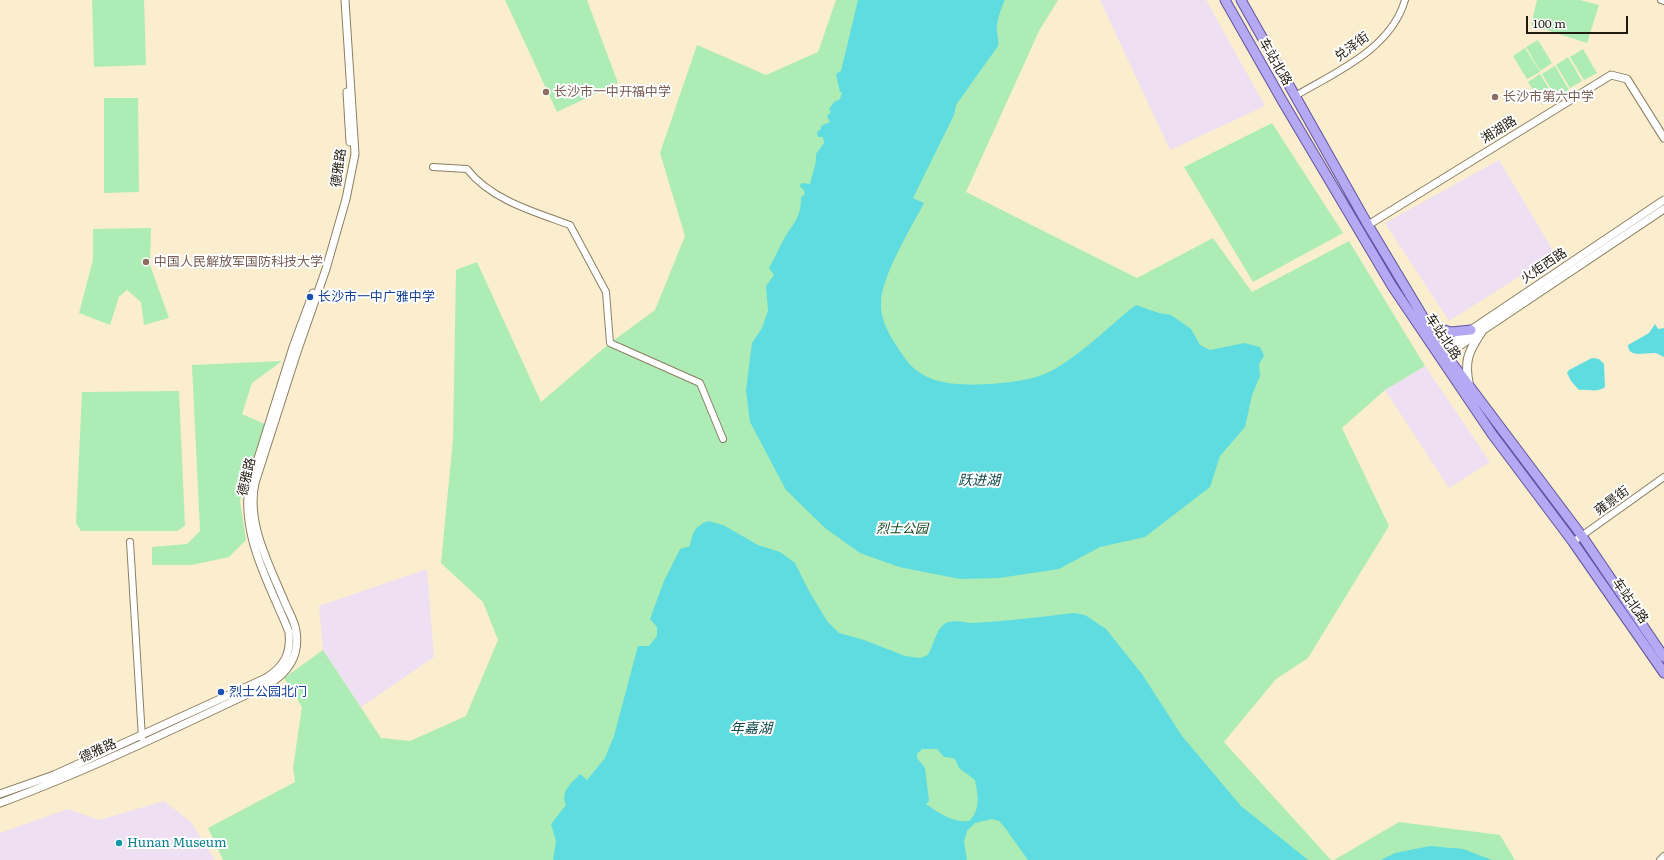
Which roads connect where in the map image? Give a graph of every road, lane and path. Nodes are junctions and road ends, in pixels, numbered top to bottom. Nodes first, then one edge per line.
1 (341, 0) edge
2 (345, 0) edge
3 (1225, 0) edge
4 (1240, 0) edge
5 (1405, 0) edge
6 (1660, 0) edge
7 (1664, 1) edge
8 (1295, 96) junction
9 (1664, 138) edge
10 (433, 167) dead end
11 (1664, 200) edge
12 (1664, 209) edge
13 (1368, 225) junction
14 (1428, 325) junction
15 (1471, 330) junction
16 (1482, 331) junction
17 (1442, 353) junction
18 (1469, 385) junction
19 (723, 439) dead end
20 (1664, 477) edge
21 (1582, 536) junction
22 (130, 542) dead end
23 (1574, 542) junction
24 (1664, 657) edge
25 (1664, 673) edge
26 (141, 736) junction
27 (144, 744) junction
28 (0, 794) edge
29 (0, 803) edge
30 (1664, 856) edge
31 (1660, 860) edge

1 - 26 street, 德雅路
2 - 27 street, 德雅路
3 - 17 main road, 车站北路
4 - 8 main road, 车站北路
5 - 8 street, 兑泽街
6 - 7 street
8 - 13 main road, 车站北路
9 - 13 street, 湘湖路
10 - 19 street
11 - 15 street, 火炬西路
12 - 16 street, 火炬西路
13 - 14 main road, 车站北路
14 - 15 main road
14 - 17 main road, 车站北路
15 - 17 street, 火炬西路
16 - 17 street, 火炬西路
16 - 18 main road
17 - 18 main road, 车站北路
17 - 23 main road, 车站北路
18 - 21 main road, 车站北路
20 - 21 street, 雍景街
21 - 23 street, 雍景街
21 - 24 main road, 车站北路
22 - 26 street
23 - 25 main road, 车站北路
26 - 27 street
26 - 28 street, 德雅路
27 - 29 street, 德雅路
30 - 31 street

